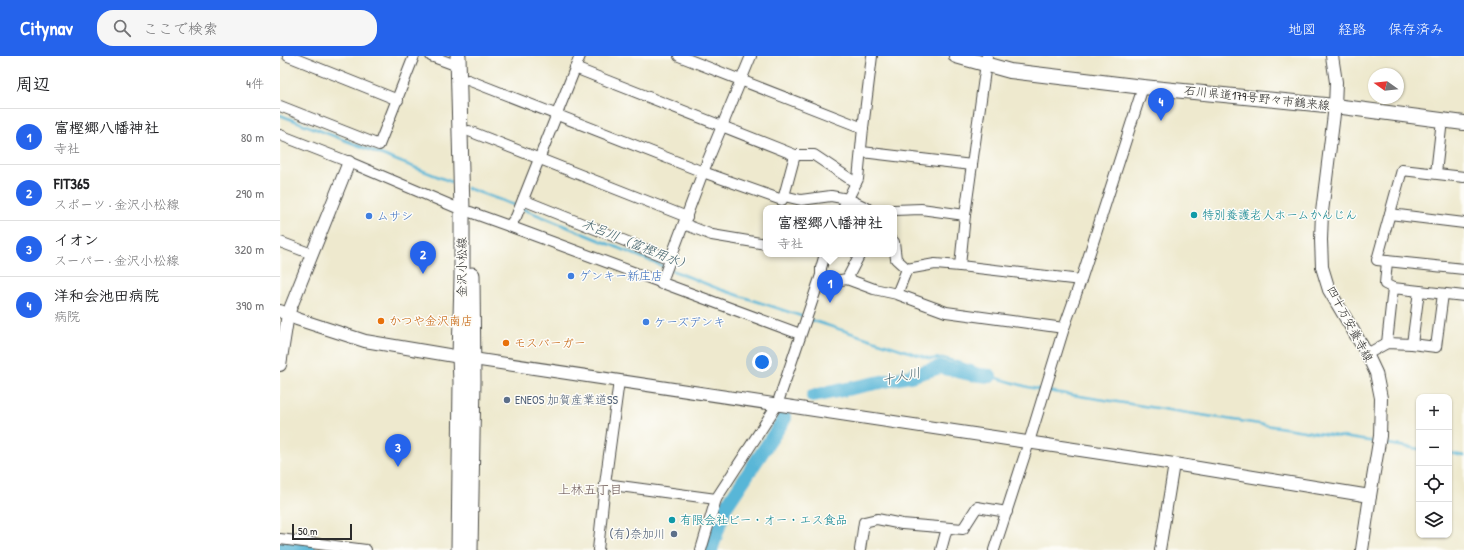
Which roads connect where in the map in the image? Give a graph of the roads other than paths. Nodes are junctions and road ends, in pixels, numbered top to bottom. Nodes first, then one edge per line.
1 (288, 56) edge
2 (414, 56) edge
3 (431, 56) edge
4 (580, 56) edge
5 (679, 56) edge
6 (751, 56) edge
7 (872, 56) edge
8 (956, 56) edge
9 (1332, 56) edge
10 (461, 59) edge
11 (986, 60) edge
12 (575, 68) junction
13 (468, 80) junction
14 (742, 80) junction
15 (1143, 87) junction
16 (398, 100) junction
17 (280, 106) edge
18 (1335, 106) junction
19 (556, 114) junction
20 (1442, 120) junction
21 (1464, 123) edge
22 (722, 126) junction
23 (863, 128) junction
24 (469, 131) junction
25 (280, 136) edge
26 (862, 152) junction
27 (795, 155) junction
28 (539, 158) junction
29 (348, 162) junction
30 (972, 165) junction
31 (703, 172) junction
32 (1436, 173) junction
33 (1464, 177) edge
34 (856, 183) junction
35 (466, 188) junction
36 (848, 198) junction
37 (782, 201) edge
38 (844, 205) edge
39 (861, 205) edge
40 (520, 207) junction
41 (897, 210) edge
42 (466, 211) junction
43 (1390, 214) junction
44 (965, 216) junction
45 (685, 220) junction
46 (1464, 223) edge
47 (509, 226) junction
48 (280, 242) edge
49 (763, 244) edge
50 (312, 254) junction
51 (824, 257) edge
52 (858, 257) edge
53 (896, 257) edge
54 (1387, 261) junction
55 (668, 266) junction
56 (960, 266) junction
57 (907, 269) junction
58 (1464, 269) edge
59 (821, 275) junction
60 (847, 279) junction
61 (1081, 280) junction
62 (661, 284) junction
63 (1393, 288) junction
64 (1419, 291) junction
65 (896, 294) junction
66 (1442, 294) junction
67 (1464, 296) edge
68 (284, 313) edge
69 (1064, 328) junction
70 (800, 334) junction
71 (1387, 343) junction
72 (1412, 344) junction
73 (1367, 354) junction
74 (466, 358) junction
75 (280, 365) edge
76 (620, 381) junction
77 (777, 405) junction
78 (1029, 442) junction
79 (1174, 464) junction
80 (605, 484) junction
81 (1370, 496) junction
82 (716, 498) junction
83 (1007, 512) junction
84 (947, 528) junction
85 (280, 539) edge
86 (366, 550) edge
87 (459, 550) edge
88 (470, 550) edge
89 (598, 550) edge
90 (701, 550) edge
91 (860, 550) edge
92 (941, 550) edge
93 (994, 550) edge
94 (1160, 550) edge
95 (1362, 550) edge

1 - 16 street
2 - 16 street
3 - 10 street
4 - 12 street
5 - 14 street
6 - 14 street
7 - 23 street
8 - 11 main road, 石川県道179号野々市鶴来線
9 - 18 street, 四十万安養寺線
10 - 13 main road, 金沢小松線
10 - 35 main road, 金沢小松線
11 - 15 main road, 石川県道179号野々市鶴来線
11 - 30 street
12 - 19 street
12 - 22 street
13 - 19 street
13 - 24 main road, 金沢小松線
14 - 22 street
14 - 23 street
15 - 18 main road, 石川県道179号野々市鶴来線
15 - 61 street
16 - 17 street
18 - 20 main road, 石川県道179号野々市鶴来線
18 - 73 street, 四十万安養寺線
19 - 28 street
19 - 31 street
20 - 21 main road, 石川県道179号野々市鶴来線
20 - 32 street
22 - 27 street
22 - 31 street
23 - 26 street
24 - 28 street
24 - 35 main road, 金沢小松線
25 - 29 street
26 - 30 street
26 - 34 street
27 - 34 street
27 - 37 street
28 - 40 street
28 - 45 street
29 - 42 street
29 - 50 street
30 - 44 street
31 - 37 street
31 - 45 street
32 - 33 street
32 - 43 street
34 - 36 street
35 - 42 main road, 金沢小松線
36 - 37 street
36 - 38 street
36 - 39 street
40 - 47 street
40 - 55 street
41 - 44 street
42 - 47 street
42 - 74 main road, 金沢小松線
43 - 46 street
43 - 54 street
44 - 56 street
45 - 49 street
45 - 55 street
47 - 62 street
48 - 50 street
50 - 68 street
51 - 59 street
52 - 60 street
53 - 57 street
54 - 58 street
54 - 63 street
55 - 62 street
56 - 57 street
56 - 61 street
57 - 65 street
59 - 60 street
59 - 70 street
60 - 65 street
61 - 69 street
62 - 70 street
63 - 64 street
63 - 71 street
64 - 66 street
64 - 72 street
65 - 69 street
66 - 67 street
66 - 72 street
68 - 74 street
68 - 75 street
69 - 78 street
70 - 77 street
71 - 72 street
71 - 73 street
73 - 81 street, 四十万安養寺線
74 - 76 street
74 - 87 main road, 金沢小松線
74 - 88 main road, 金沢小松線
76 - 77 street
76 - 80 street
77 - 78 street
77 - 82 street
78 - 79 street
78 - 83 street
79 - 81 street
79 - 94 street
80 - 82 street
80 - 89 street
81 - 95 street, 四十万安養寺線
82 - 90 street
83 - 84 street
83 - 93 street
84 - 91 street
84 - 92 street
85 - 86 street

